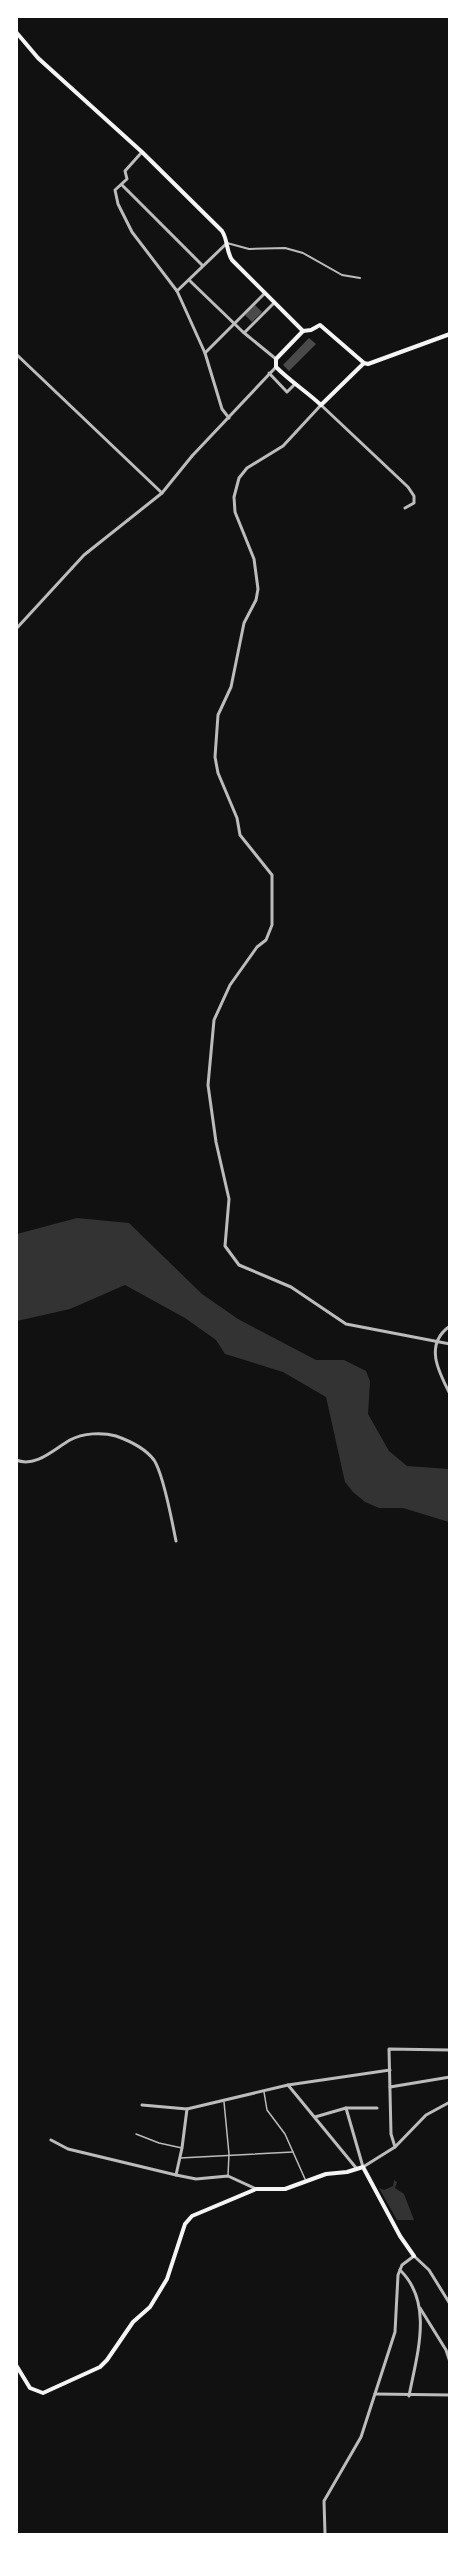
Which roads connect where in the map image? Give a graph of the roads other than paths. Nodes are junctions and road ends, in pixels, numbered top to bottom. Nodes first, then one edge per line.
1 (16, 32) edge
2 (142, 152) junction
3 (122, 184) junction
4 (226, 243) junction
5 (202, 265) junction
6 (360, 278) dead end
7 (189, 280) junction
8 (177, 291) junction
9 (265, 293) junction
10 (274, 303) junction
11 (234, 324) junction
12 (303, 331) junction
13 (245, 332) junction
14 (450, 334) edge
15 (205, 353) junction
16 (16, 354) edge
17 (276, 358) junction
18 (364, 363) junction
19 (276, 367) junction
20 (269, 373) junction
21 (294, 386) junction
22 (321, 405) junction
23 (229, 418) junction
24 (162, 493) junction
25 (405, 508) dead end
26 (16, 629) edge
27 (450, 1326) edge
28 (436, 1341) junction
29 (450, 1344) edge
30 (450, 1394) edge
31 (16, 1460) edge
32 (176, 1541) dead end
33 (450, 2050) edge
34 (390, 2070) junction
35 (450, 2077) edge
36 (288, 2085) junction
37 (390, 2087) junction
38 (263, 2091) junction
39 (224, 2101) junction
40 (450, 2102) edge
41 (142, 2105) dead end
42 (346, 2108) junction
43 (377, 2108) dead end
44 (187, 2109) junction
45 (314, 2117) junction
46 (136, 2134) dead end
47 (51, 2140) dead end
48 (395, 2147) junction
49 (182, 2148) junction
50 (293, 2152) junction
51 (228, 2154) junction
52 (180, 2158) junction
53 (363, 2167) junction
54 (357, 2169) junction
55 (176, 2175) junction
56 (228, 2176) junction
57 (306, 2181) junction
58 (256, 2189) junction
59 (414, 2256) junction
60 (400, 2270) junction
61 (450, 2304) edge
62 (419, 2306) junction
63 (450, 2362) edge
64 (16, 2365) edge
65 (375, 2394) junction
66 (450, 2395) edge
67 (409, 2396) junction
68 (325, 2535) edge

1 - 2 main road
2 - 3 street
2 - 4 main road
3 - 5 street
3 - 8 street
4 - 5 street
4 - 6 street
4 - 9 main road
5 - 7 street
7 - 8 street
7 - 11 street
8 - 15 street
9 - 10 main road
9 - 11 street
10 - 12 main road
10 - 13 street
11 - 13 street
11 - 15 street
12 - 17 main road
12 - 18 main road
13 - 17 street
14 - 18 main road
15 - 23 street
16 - 24 street
17 - 19 main road
18 - 22 main road
19 - 20 street
19 - 21 main road
20 - 21 street
20 - 23 street
21 - 22 main road
22 - 25 street
22 - 28 street
23 - 24 street
24 - 26 street
27 - 28 street
28 - 29 street
28 - 30 street
31 - 32 street
33 - 34 street
34 - 36 street
34 - 37 street
35 - 37 street
36 - 38 street
36 - 45 street
37 - 48 street
38 - 39 street
38 - 50 lane
39 - 44 street
39 - 51 lane
40 - 48 street
41 - 44 street
42 - 43 street
42 - 45 street
42 - 53 street
44 - 49 street
45 - 54 street
46 - 49 lane
47 - 55 street
48 - 53 street
49 - 52 street
50 - 51 lane
50 - 57 lane
51 - 52 lane
51 - 56 lane
52 - 55 street
53 - 54 main road
53 - 59 main road
54 - 57 main road
55 - 56 street
56 - 58 street
57 - 58 main road
58 - 64 main road
59 - 60 street
59 - 61 street
60 - 62 street
60 - 65 street
62 - 63 street
62 - 67 street
65 - 67 street
65 - 68 street
66 - 67 street

